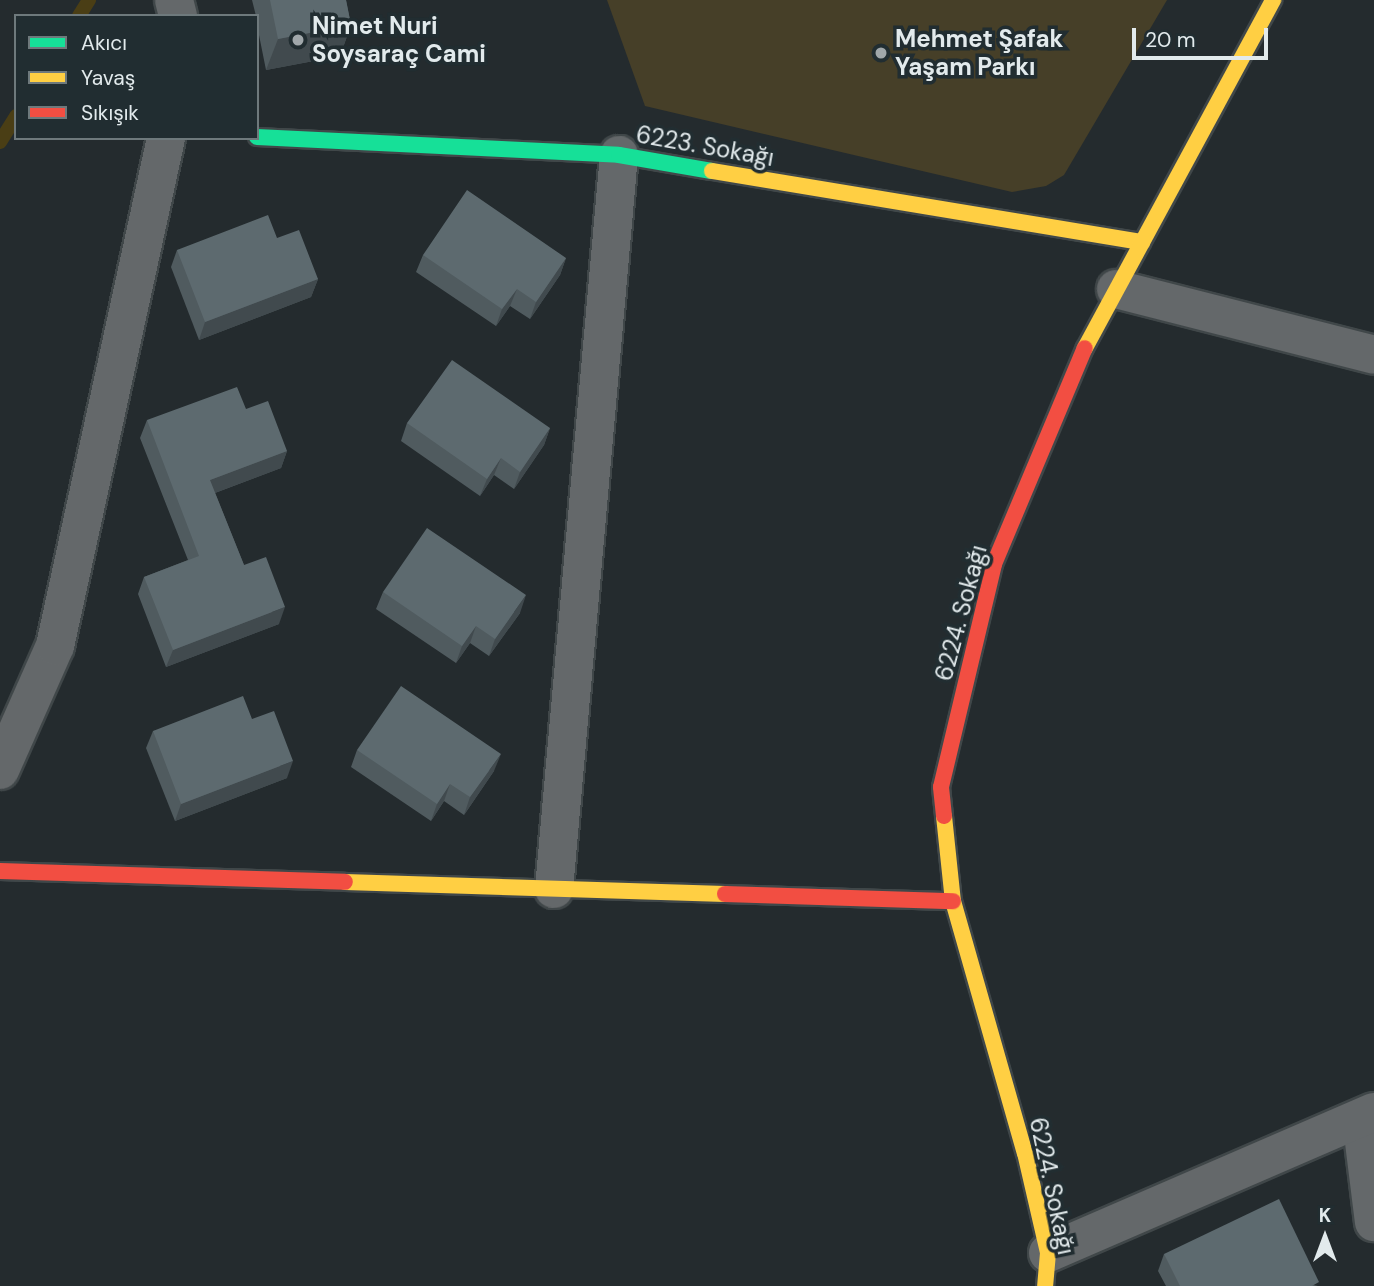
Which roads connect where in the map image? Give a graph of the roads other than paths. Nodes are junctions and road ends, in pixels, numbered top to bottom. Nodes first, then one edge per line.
1 (1273, 0) edge
2 (259, 137) edge
3 (166, 140) edge
4 (619, 155) junction
5 (1142, 242) junction
6 (1116, 289) junction
7 (1374, 355) edge
8 (0, 770) edge
9 (0, 871) edge
10 (554, 888) junction
11 (953, 901) junction
12 (1367, 1115) edge
13 (1374, 1222) edge
14 (1046, 1270) edge

1 - 5 street, 6224. Sokağı
2 - 4 street, 6223. Sokağı
3 - 8 street
4 - 5 street, 6223. Sokağı
4 - 10 street
5 - 6 street, 6224. Sokağı
6 - 7 street
6 - 11 street, 6224. Sokağı
9 - 10 street
10 - 11 street
11 - 14 street, 6224. Sokağı
12 - 13 street
12 - 14 street

